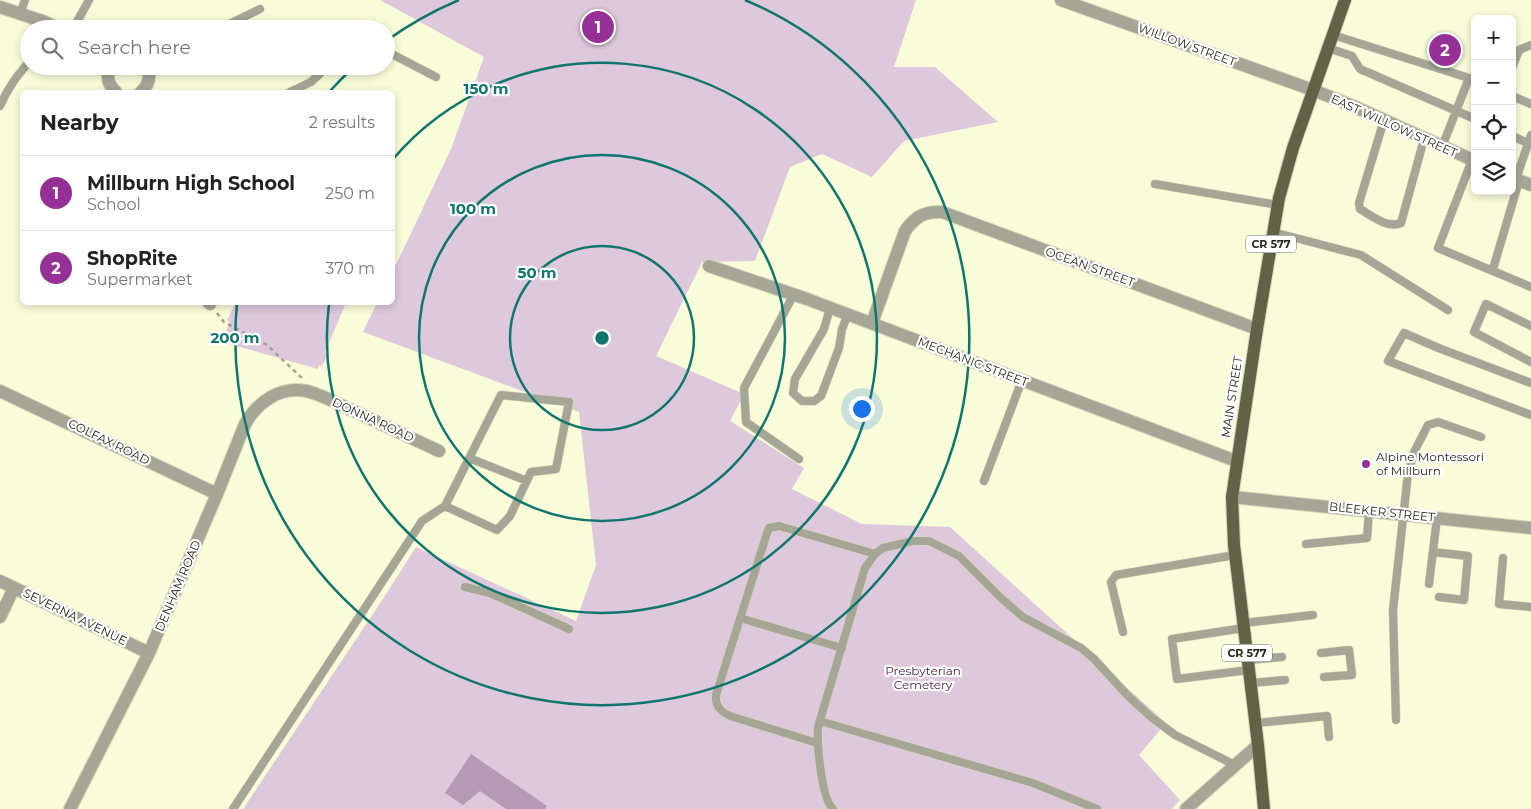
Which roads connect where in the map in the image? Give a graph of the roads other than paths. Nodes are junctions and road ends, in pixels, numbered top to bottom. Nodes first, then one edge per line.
1 (25, 0) edge
2 (89, 0) edge
3 (1061, 0) edge
4 (1345, 0) edge
5 (0, 7) edge
6 (260, 8) dead end
7 (20, 14) junction
8 (36, 20) edge
9 (78, 20) edge
10 (237, 20) edge
11 (1332, 35) junction
12 (1531, 45) edge
13 (1328, 48) junction
14 (395, 56) edge
15 (1515, 60) edge
16 (20, 72) edge
17 (108, 75) edge
18 (148, 75) edge
19 (319, 75) edge
20 (436, 77) dead end
21 (1471, 79) edge
22 (1471, 81) edge
23 (114, 90) edge
24 (143, 90) edge
25 (294, 90) edge
26 (1313, 90) junction
27 (1516, 98) edge
28 (1531, 104) edge
29 (0, 106) edge
30 (1456, 111) junction
31 (1471, 117) edge
32 (1384, 120) junction
33 (1516, 137) edge
34 (1424, 139) junction
35 (1530, 139) edge
36 (1442, 147) junction
37 (1471, 160) edge
38 (1471, 168) edge
39 (1520, 181) edge
40 (1156, 184) dead end
41 (1278, 204) junction
42 (1273, 232) junction
43 (709, 266) dead end
44 (1493, 269) junction
45 (1531, 287) edge
46 (794, 294) junction
47 (830, 308) junction
48 (1448, 310) dead end
49 (848, 314) junction
50 (872, 323) junction
51 (1531, 326) edge
52 (1257, 329) junction
53 (1531, 362) edge
54 (1022, 380) junction
55 (1531, 383) edge
56 (0, 391) edge
57 (305, 391) joint
58 (1531, 415) edge
59 (1481, 437) dead end
60 (439, 451) dead end
61 (469, 458) junction
62 (799, 459) dead end
63 (1236, 462) junction
64 (527, 481) junction
65 (984, 481) dead end
66 (217, 494) junction
67 (1232, 497) junction
68 (444, 506) junction
69 (1369, 511) junction
70 (1403, 515) junction
71 (1437, 518) junction
72 (1531, 528) edge
73 (1306, 544) dead end
74 (1433, 552) junction
75 (875, 554) junction
76 (1235, 555) junction
77 (1503, 558) dead end
78 (0, 581) edge
79 (1429, 584) dead end
80 (465, 587) dead end
81 (14, 588) junction
82 (1440, 597) dead end
83 (1531, 607) edge
84 (1313, 615) dead end
85 (0, 617) edge
86 (740, 618) junction
87 (1244, 625) junction
88 (569, 628) dead end
89 (1123, 632) dead end
90 (842, 648) junction
91 (149, 653) junction
92 (1321, 653) dead end
93 (1282, 657) dead end
94 (1249, 665) junction
95 (1324, 677) dead end
96 (1285, 680) dead end
97 (1251, 683) junction
98 (1396, 720) dead end
99 (820, 721) junction
100 (1256, 724) junction
101 (1329, 737) dead end
102 (817, 743) junction
103 (1258, 745) junction
104 (1235, 766) junction
105 (70, 809) edge
106 (233, 809) edge
107 (833, 809) edge
108 (1097, 809) edge
109 (1186, 809) edge
110 (1264, 809) edge

1 - 7 lane
2 - 9 lane
3 - 26 street, WILLOW STREET
4 - 11 main road, MAIN STREET / CR 577
5 - 7 street
6 - 10 lane
7 - 8 street
11 - 13 main road, MAIN STREET / CR 577
11 - 21 lane
12 - 15 lane
13 - 26 main road, MAIN STREET / CR 577
13 - 30 lane
14 - 20 lane
16 - 29 lane
17 - 23 street
18 - 24 street
19 - 25 lane
22 - 30 lane
26 - 32 street, EAST WILLOW STREET
26 - 41 main road, MAIN STREET / CR 577
27 - 28 lane
30 - 31 lane
30 - 36 lane
32 - 34 street, EAST WILLOW STREET
32 - 34 lane
33 - 35 lane
34 - 36 street, EAST WILLOW STREET
35 - 39 lane
36 - 37 street, EAST WILLOW STREET
38 - 44 lane
39 - 44 lane
40 - 41 lane
41 - 42 main road, MAIN STREET / CR 577
42 - 48 lane
42 - 52 main road, MAIN STREET / CR 577
43 - 46 street, MECHANIC STREET
44 - 45 lane
46 - 47 street, MECHANIC STREET
46 - 62 lane
47 - 49 street, MECHANIC STREET
47 - 49 lane
49 - 50 street, MECHANIC STREET
50 - 52 street, OCEAN STREET
50 - 54 street, MECHANIC STREET
51 - 53 lane
52 - 63 main road, MAIN STREET / CR 577
54 - 63 street, MECHANIC STREET
54 - 65 lane
55 - 58 lane
56 - 66 street, COLFAX ROAD
57 - 60 street, DONNA ROAD
57 - 66 street, DENHAM ROAD
59 - 70 lane
61 - 64 lane
61 - 64 lane
61 - 68 lane
63 - 67 main road, MAIN STREET / CR 577
64 - 68 lane
66 - 91 street, DENHAM ROAD
67 - 69 street, BLEEKER STREET
67 - 76 main road, MAIN STREET / CR 577
68 - 106 lane
69 - 70 street, BLEEKER STREET
69 - 73 lane
70 - 71 street, BLEEKER STREET
70 - 98 lane
71 - 72 street, BLEEKER STREET
71 - 74 lane
74 - 79 lane
74 - 82 lane
75 - 86 lane
75 - 90 lane
75 - 104 lane
76 - 87 main road, MAIN STREET / CR 577
76 - 89 lane
77 - 83 lane
78 - 81 street, SEVERNA AVENUE
80 - 88 lane
81 - 85 street
81 - 91 street, SEVERNA AVENUE
84 - 87 lane
86 - 90 lane
86 - 102 lane
87 - 94 main road, MAIN STREET / CR 577
87 - 94 lane
90 - 99 lane
91 - 105 street, DENHAM ROAD
92 - 95 lane
93 - 94 lane
94 - 97 main road, MAIN STREET / CR 577
96 - 97 lane
97 - 100 main road, MAIN STREET / CR 577
99 - 102 lane
99 - 108 lane
100 - 101 lane
100 - 103 main road, MAIN STREET / CR 577
102 - 107 lane
103 - 104 street
103 - 110 main road, MAIN STREET / CR 577
104 - 109 street

